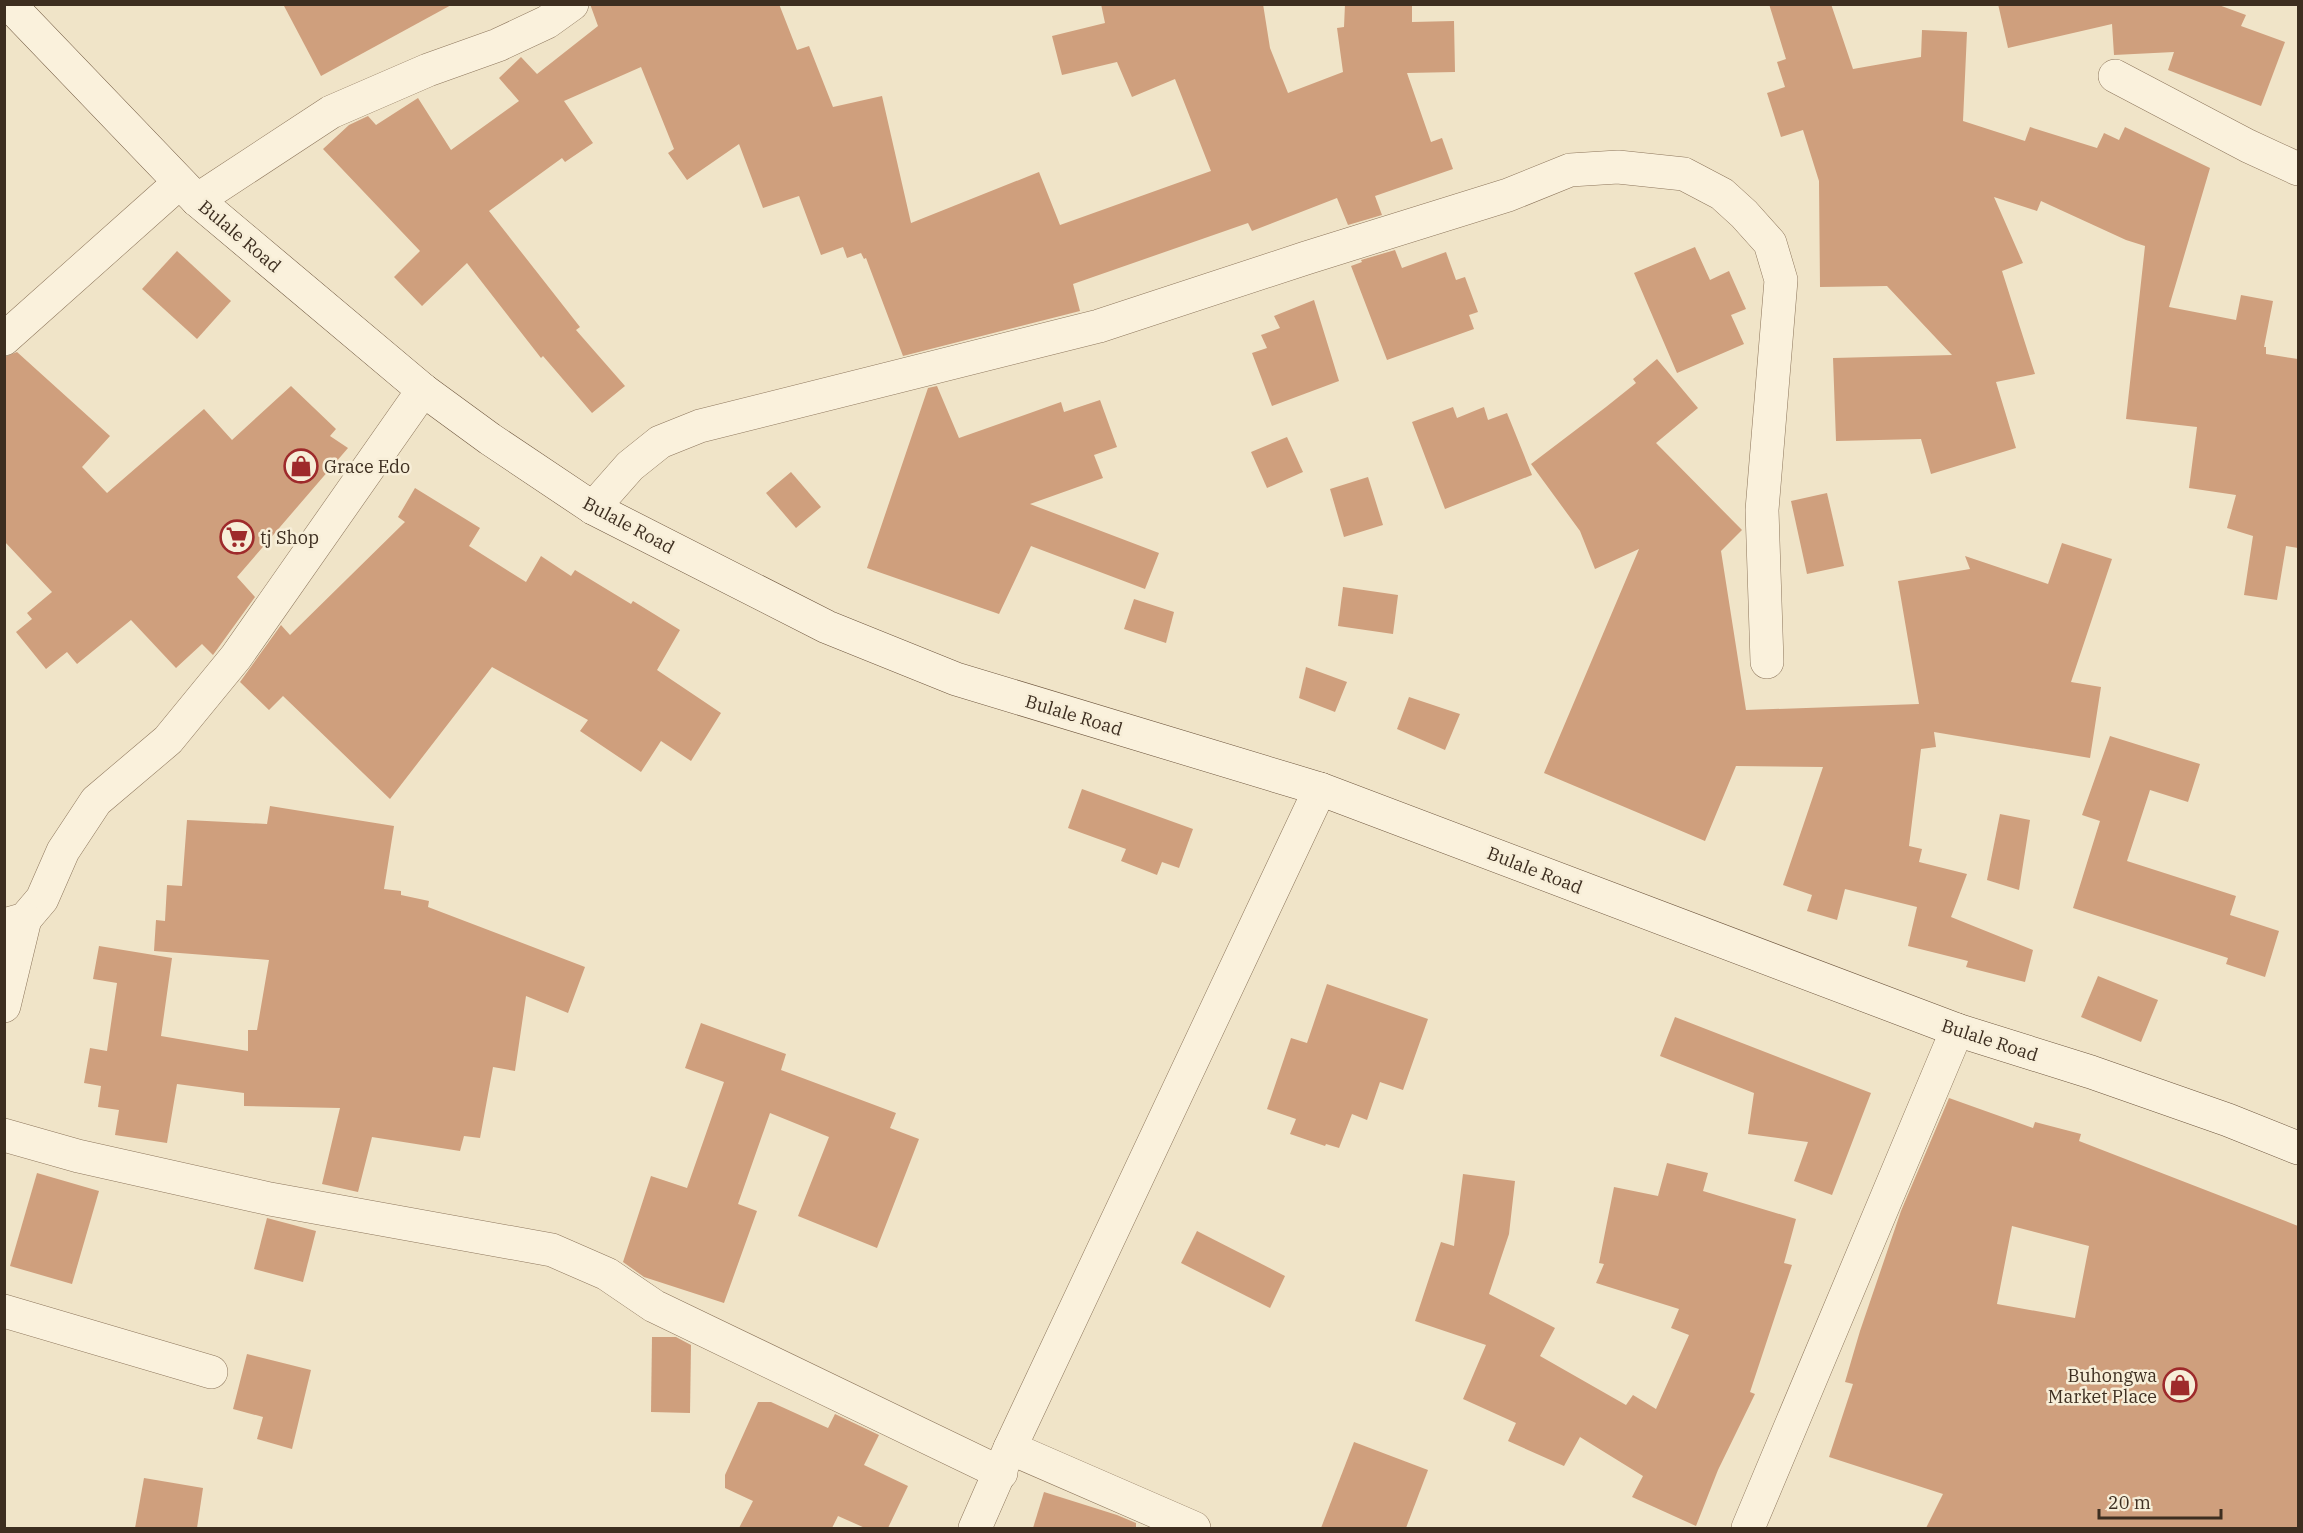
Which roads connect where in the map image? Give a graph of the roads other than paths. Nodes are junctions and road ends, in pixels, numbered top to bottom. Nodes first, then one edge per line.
1 (9, 4) edge
2 (573, 4) edge
3 (2115, 76) dead end
4 (2298, 169) edge
5 (188, 192) junction
6 (4, 339) edge
7 (423, 390) junction
8 (593, 508) junction
9 (1767, 662) dead end
10 (1320, 789) junction
11 (15, 922) edge
12 (4, 1006) edge
13 (1958, 1030) junction
14 (4, 1135) edge
15 (2298, 1147) edge
16 (4, 1311) edge
17 (211, 1372) dead end
18 (1006, 1460) junction
19 (975, 1528) edge
20 (1194, 1528) edge
21 (1748, 1528) edge

1 - 5 street, Bulale Road
2 - 5 street
3 - 4 street
5 - 6 street
5 - 7 street, Bulale Road
7 - 8 street, Bulale Road
7 - 11 street
8 - 9 street
8 - 10 street, Bulale Road
10 - 13 street, Bulale Road
10 - 18 street
11 - 12 street
13 - 15 street, Bulale Road
13 - 21 street
14 - 18 street
16 - 17 street
18 - 19 street
18 - 20 street

